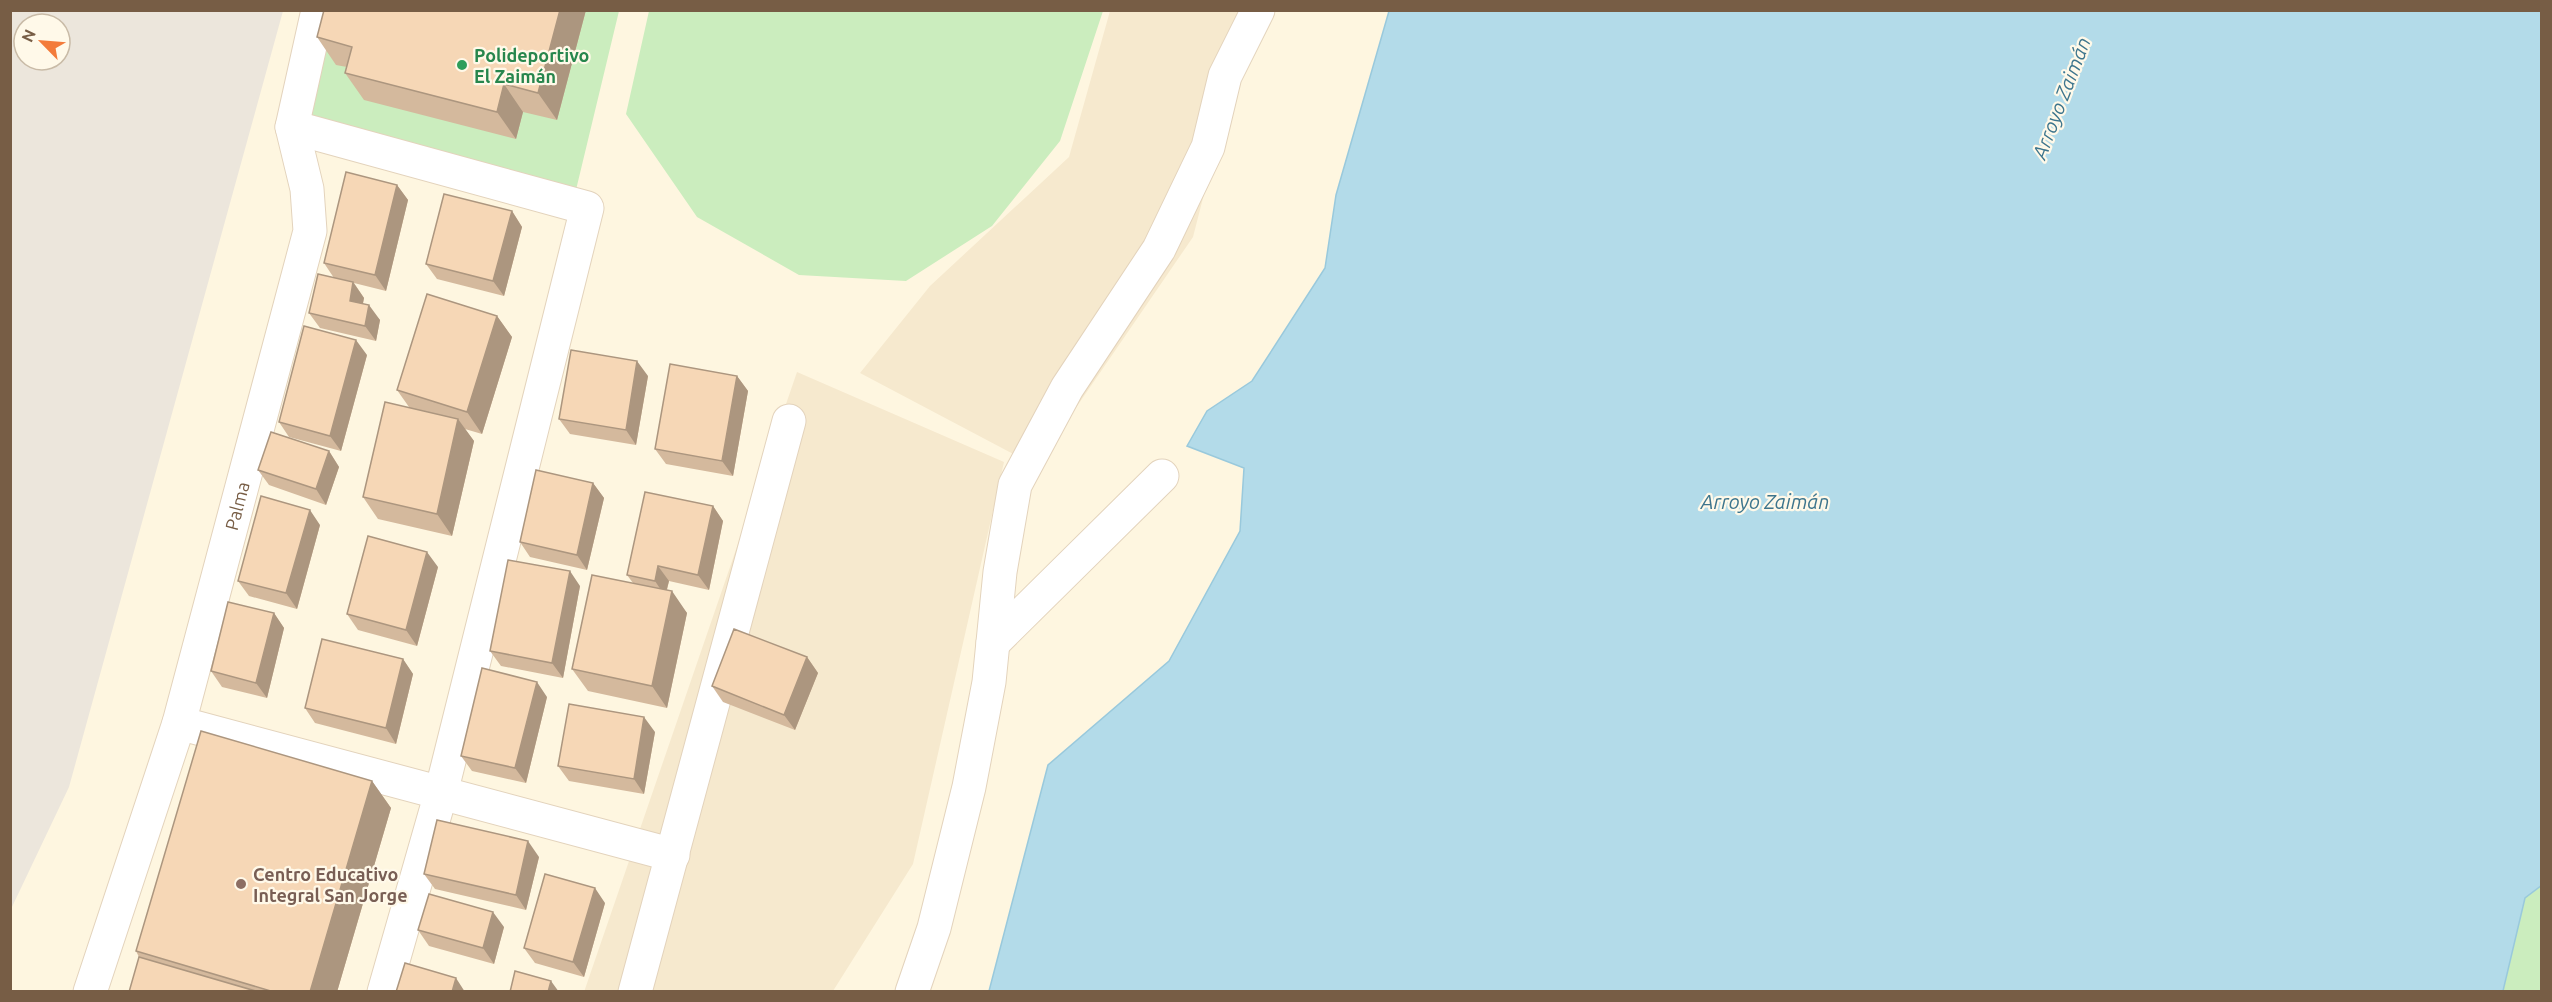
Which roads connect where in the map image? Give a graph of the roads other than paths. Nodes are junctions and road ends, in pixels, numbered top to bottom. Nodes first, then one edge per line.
1 (318, 10) edge
2 (1258, 10) edge
3 (292, 126) junction
4 (789, 421) dead end
5 (1162, 476) dead end
6 (993, 643) junction
7 (179, 723) junction
8 (441, 793) junction
9 (673, 855) junction
10 (90, 992) edge
11 (384, 992) edge
12 (634, 992) edge
13 (912, 992) edge

1 - 3 street, Palma
2 - 6 street
3 - 7 street, Palma
3 - 8 street
4 - 9 street
5 - 6 street
6 - 13 street
7 - 8 street
7 - 10 street, Palma
8 - 9 street
8 - 11 street
9 - 12 street

